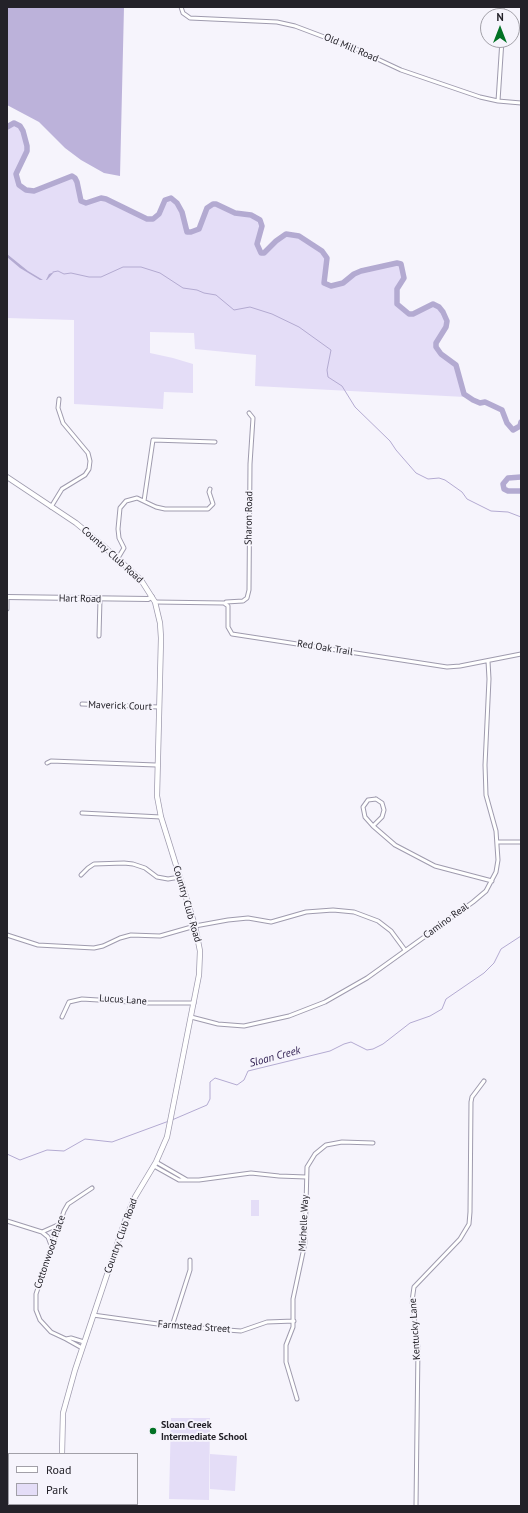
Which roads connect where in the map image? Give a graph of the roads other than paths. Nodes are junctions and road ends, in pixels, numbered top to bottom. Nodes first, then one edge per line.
1 (181, 7) edge
2 (501, 48) edge
3 (498, 101) junction
4 (521, 103) edge
5 (59, 399) dead end
6 (248, 413) dead end
7 (215, 442) dead end
8 (8, 480) edge
9 (210, 489) dead end
10 (144, 501) junction
11 (51, 507) junction
12 (118, 558) junction
13 (7, 597) edge
14 (100, 599) junction
15 (154, 600) junction
16 (222, 602) junction
17 (7, 609) edge
18 (99, 636) dead end
19 (521, 654) edge
20 (488, 661) junction
21 (82, 704) dead end
22 (159, 707) junction
23 (47, 764) dead end
24 (156, 765) junction
25 (82, 813) dead end
26 (162, 817) junction
27 (373, 826) junction
28 (497, 842) junction
29 (521, 842) edge
30 (82, 875) dead end
31 (180, 877) junction
32 (492, 881) junction
33 (195, 926) junction
34 (7, 935) edge
35 (404, 950) junction
36 (194, 1003) junction
37 (62, 1016) dead end
38 (191, 1017) junction
39 (484, 1081) dead end
40 (373, 1143) dead end
41 (155, 1164) junction
42 (306, 1177) junction
43 (189, 1181) junction
44 (92, 1188) dead end
45 (7, 1221) edge
46 (60, 1224) junction
47 (42, 1232) junction
48 (52, 1248) junction
49 (190, 1260) dead end
50 (93, 1315) junction
51 (294, 1321) junction
52 (172, 1326) junction
53 (66, 1339) junction
54 (84, 1342) junction
55 (82, 1348) junction
56 (297, 1399) dead end
57 (62, 1453) edge
58 (416, 1506) edge

1 - 3 street, Old Mill Road
2 - 3 street
3 - 4 street, Old Mill Road
5 - 11 street
6 - 16 street, Sharon Road
7 - 10 street
8 - 11 main road, Country Club Road
9 - 10 street
10 - 12 street
11 - 12 main road, Country Club Road
12 - 15 main road, Country Club Road
13 - 14 street, Hart Road
13 - 17 street
14 - 15 street, Hart Road
14 - 18 street
15 - 16 street
15 - 22 main road, Country Club Road
16 - 20 street, Red Oak Trail
19 - 20 street, Red Oak Trail
20 - 28 street, Camino Real
21 - 22 street, Maverick Court
22 - 24 main road, Country Club Road
23 - 24 street
24 - 26 main road, Country Club Road
25 - 26 street
26 - 31 main road, Country Club Road
27 - 27 street
27 - 32 street
28 - 29 street
28 - 32 street, Camino Real
30 - 31 street
31 - 33 main road, Country Club Road
32 - 35 street, Camino Real
33 - 34 street
33 - 35 street
33 - 36 main road, Country Club Road
35 - 38 street, Camino Real
36 - 37 street, Lucus Lane
36 - 38 main road, Country Club Road
38 - 41 main road, Country Club Road
39 - 58 street, Kentucky Lane
40 - 42 street, Michelle Way
41 - 43 street
41 - 43 street
41 - 50 main road, Country Club Road
42 - 43 street
42 - 51 street, Michelle Way
44 - 46 street, Cottonwood Place
45 - 47 street
46 - 47 street
46 - 48 street, Cottonwood Place
47 - 48 street
48 - 53 street, Cottonwood Place
49 - 52 street
50 - 52 street, Farmstead Street
50 - 54 main road, Country Club Road
51 - 52 street, Farmstead Street
51 - 56 street, Michelle Way
53 - 54 street, Cottonwood Place
53 - 55 street, Cottonwood Place
54 - 55 main road, Country Club Road
55 - 57 main road, Country Club Road

